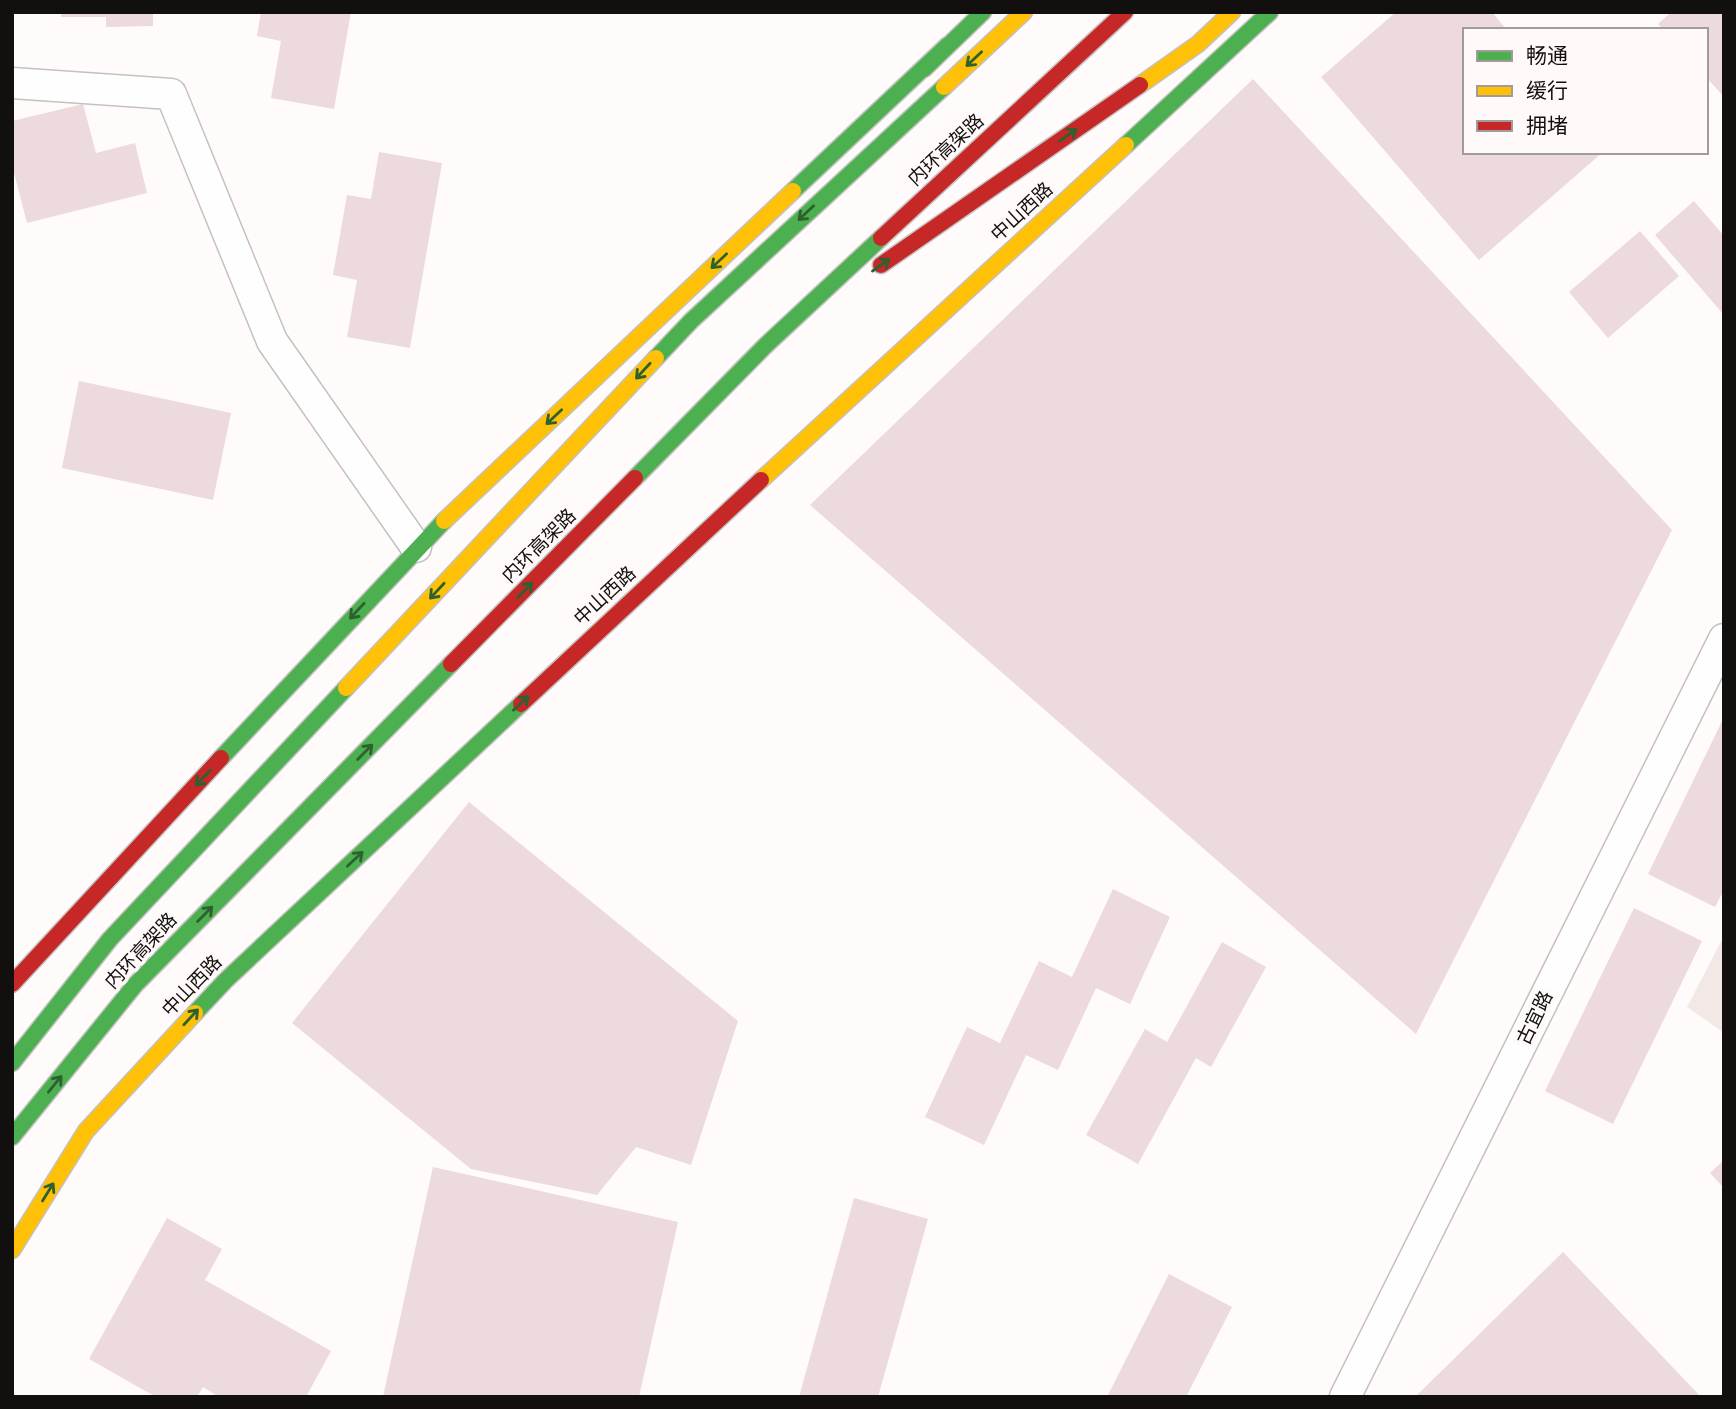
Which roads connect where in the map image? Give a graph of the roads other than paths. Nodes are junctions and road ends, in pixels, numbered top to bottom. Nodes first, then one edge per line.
1 (983, 12) edge
2 (1024, 12) edge
3 (1125, 12) edge
4 (1232, 12) edge
5 (1270, 12) edge
6 (12, 83) edge
7 (691, 321) junction
8 (765, 346) junction
9 (416, 547) junction
10 (1724, 639) edge
11 (12, 985) edge
12 (12, 1063) edge
13 (12, 1137) edge
14 (12, 1250) edge
15 (1345, 1397) edge

1 - 7 main road
1 -> 9 main road
2 -> 7 main road, 内环高架路
3 - 8 main road, 内环高架路
8 -> 4 main road
14 -> 5 main road, 中山西路
6 - 9 street
7 -> 12 main road, 内环高架路
13 -> 8 main road, 内环高架路
9 -> 11 main road
10 - 15 street, 古宜路

